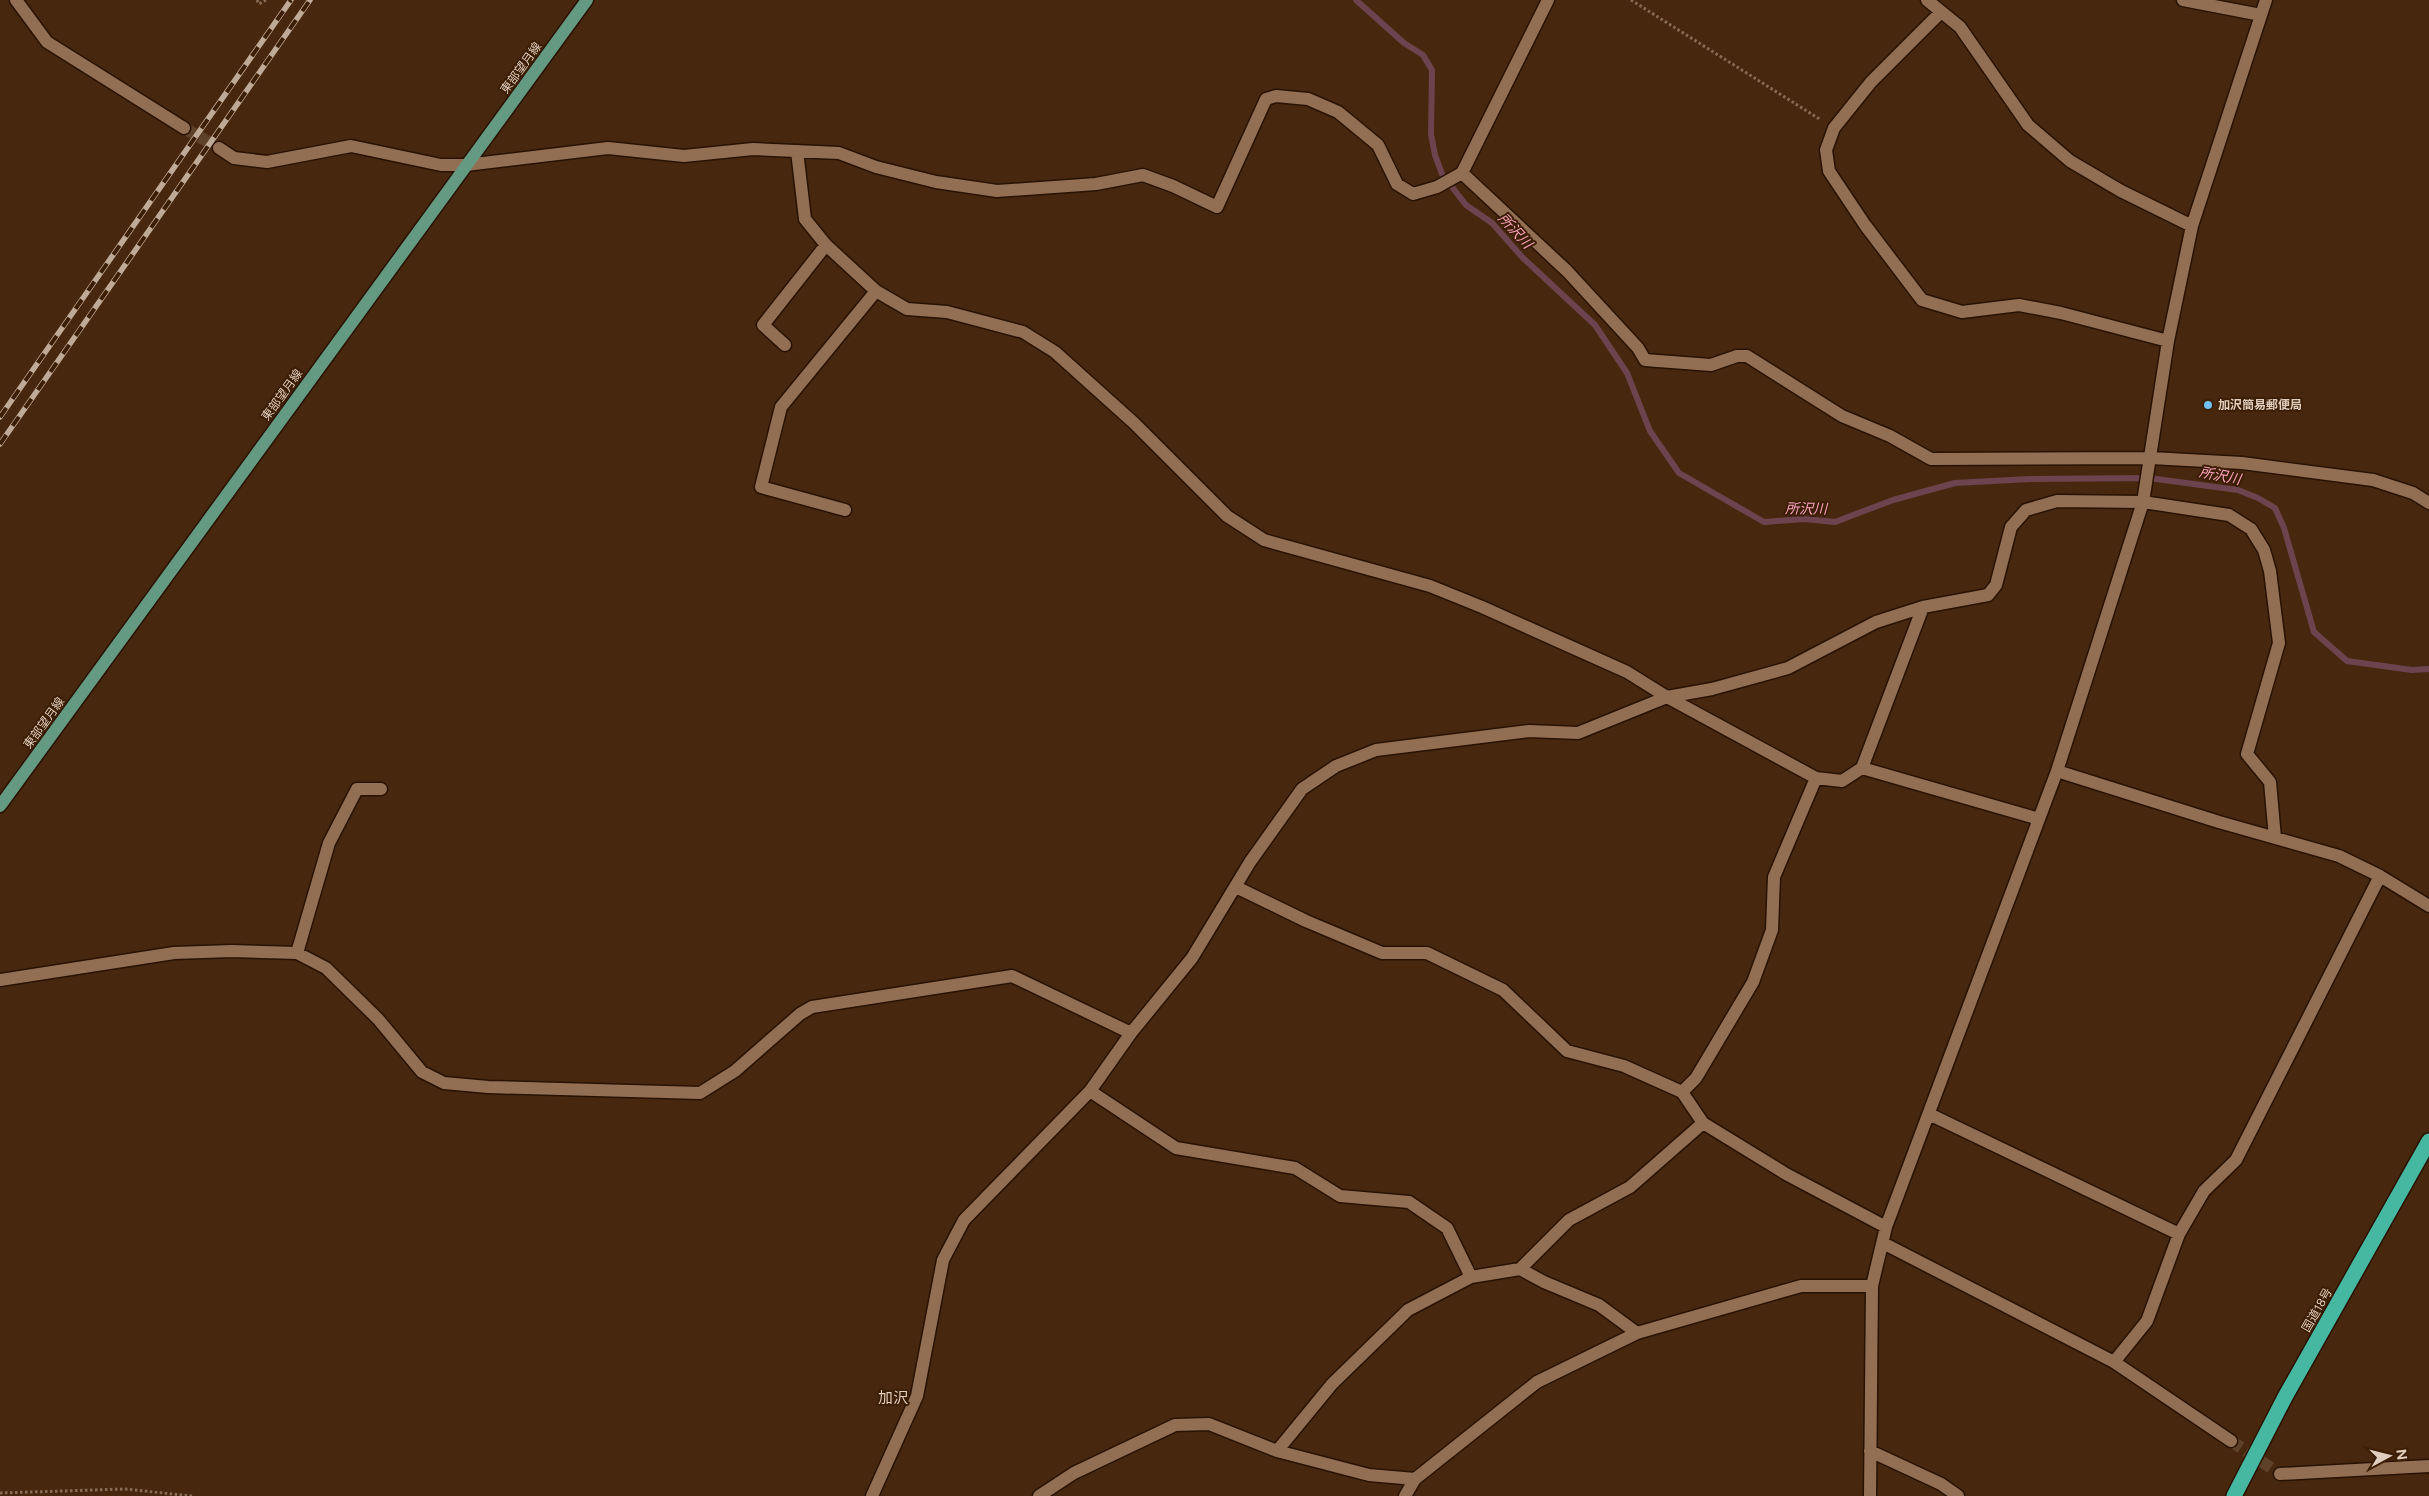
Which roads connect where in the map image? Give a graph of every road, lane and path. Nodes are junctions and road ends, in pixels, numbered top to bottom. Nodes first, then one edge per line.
1 (16, 0) edge
2 (257, 0) edge
3 (266, 0) edge
4 (587, 0) edge
5 (1548, 0) edge
6 (1631, 0) edge
7 (1927, 0) edge
8 (2183, 0) edge
9 (2266, 0) edge
10 (1940, 12) junction
11 (2261, 15) junction
12 (184, 128) tunnel mouth
13 (1834, 128) junction
14 (219, 148) tunnel mouth
15 (797, 151) junction
16 (466, 165) junction
17 (1462, 173) junction
18 (2192, 226) junction
19 (826, 245) junction
20 (876, 291) junction
21 (2168, 341) junction
22 (785, 345) dead end
23 (2151, 458) junction
24 (2143, 502) junction
25 (2429, 502) edge
26 (845, 510) dead end
27 (1923, 607) junction
28 (1667, 697) junction
29 (1862, 768) junction
30 (2057, 771) junction
31 (1816, 778) junction
32 (381, 789) dead end
33 (0, 806) edge
34 (2039, 819) junction
35 (2275, 838) junction
36 (2380, 876) junction
37 (1236, 887) junction
38 (2429, 906) edge
39 (297, 953) junction
40 (0, 980) edge
41 (1131, 1033) junction
42 (1090, 1091) junction
43 (1682, 1092) junction
44 (1929, 1114) junction
45 (1703, 1123) junction
46 (2429, 1141) edge
47 (1886, 1227) junction
48 (2179, 1234) junction
49 (1883, 1243) junction
50 (1520, 1269) junction
51 (1471, 1277) junction
52 (1872, 1286) junction
53 (1637, 1333) junction
54 (2114, 1362) junction
55 (2231, 1441) tunnel mouth
56 (1277, 1451) junction
57 (1870, 1451) junction
58 (2429, 1466) edge
59 (2280, 1474) tunnel mouth
60 (1415, 1479) junction
61 (0, 1493) edge
62 (193, 1496) edge
63 (872, 1496) edge
64 (1038, 1496) edge
65 (1406, 1496) edge
66 (1870, 1496) edge
67 (1958, 1496) edge
68 (2234, 1496) edge

1 - 12 street
2 - 3 path
4 - 16 main road, 東部望月線
5 - 17 street
6 - 13 path
7 - 10 street
8 - 11 street
9 - 11 street
10 - 13 street
10 - 18 street
11 - 18 street
13 - 21 street
14 - 16 street
15 - 16 street
15 - 17 street
15 - 19 street
16 - 33 main road, 東部望月線
17 - 23 street
18 - 21 street
19 - 20 street
19 - 22 street
20 - 26 street
20 - 28 street
21 - 23 street
23 - 24 street
23 - 25 street
24 - 27 street
24 - 30 street
24 - 35 street
27 - 28 street
27 - 29 street
28 - 31 street
28 - 37 street
29 - 31 street
29 - 34 street
30 - 34 street
30 - 35 street
31 - 43 street
32 - 39 street
34 - 44 street
35 - 36 street
36 - 38 street
36 - 48 street
37 - 41 street
37 - 43 street
39 - 40 street
39 - 41 street
41 - 42 street
42 - 51 street
42 - 63 street
43 - 45 street
44 - 47 street
44 - 48 street
45 - 47 street
45 - 50 street
46 - 68 highway, 国道18号
47 - 49 street
48 - 54 street
49 - 52 street
49 - 54 street
50 - 51 street
50 - 53 street
51 - 56 street
52 - 53 street
52 - 57 street
53 - 60 street
54 - 55 street
56 - 60 street
56 - 64 street
57 - 66 street
57 - 67 street
58 - 59 street
60 - 65 street
61 - 62 path

